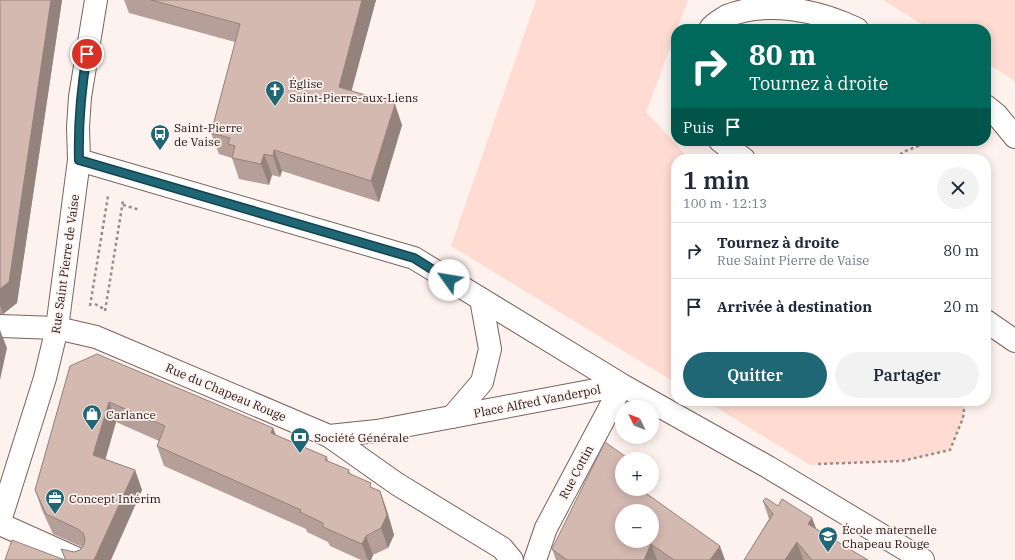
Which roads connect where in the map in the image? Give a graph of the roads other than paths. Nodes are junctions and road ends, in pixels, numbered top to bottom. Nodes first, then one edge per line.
1 (96, 0) edge
2 (717, 24) edge
3 (847, 24) edge
4 (991, 110) edge
5 (1015, 137) edge
6 (727, 146) edge
7 (737, 154) edge
8 (79, 160) junction
9 (481, 299) junction
10 (991, 324) edge
11 (0, 326) edge
12 (57, 328) junction
13 (1015, 341) edge
14 (622, 385) junction
15 (452, 417) junction
16 (329, 436) junction
17 (0, 522) edge
18 (80, 560) edge
19 (512, 560) edge
20 (535, 560) edge
21 (923, 560) edge

1 - 8 street, Rue Saint Pierre de Vaise
2 - 3 street
4 - 5 street
6 - 7 street
8 - 9 street
8 - 12 street, Rue Saint Pierre de Vaise
9 - 14 street
9 - 15 street, Place Alfred Vanderpol
10 - 13 street
11 - 12 street, Rue du Chapeau Rouge
12 - 16 street, Rue du Chapeau Rouge
12 - 17 street, Rue Saint Pierre de Vaise
14 - 15 street, Place Alfred Vanderpol
14 - 20 street, Rue Cottin
14 - 21 street
15 - 16 street, Place Alfred Vanderpol
16 - 19 street, Rue du Chapeau Rouge
17 - 18 street

